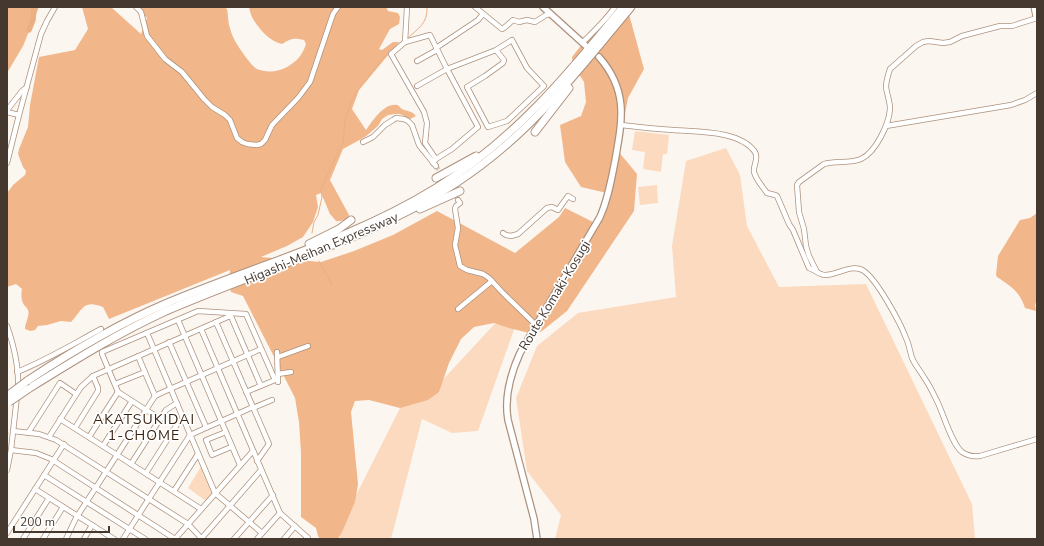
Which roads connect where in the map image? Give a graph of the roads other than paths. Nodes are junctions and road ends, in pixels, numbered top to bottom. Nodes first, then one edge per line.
1 (55, 7) edge
2 (136, 7) edge
3 (338, 7) edge
4 (406, 7) edge
5 (475, 7) edge
6 (543, 7) edge
7 (615, 7) edge
8 (623, 7) edge
9 (631, 7) edge
10 (1036, 13) edge
11 (483, 14) junction
12 (550, 14) junction
13 (605, 40) junction
14 (405, 41) junction
15 (584, 44) joint
16 (437, 49) junction
17 (496, 50) junction
18 (599, 57) dead end
19 (416, 61) dead end
20 (447, 69) junction
21 (417, 86) dead end
22 (26, 87) junction
23 (1037, 93) edge
24 (7, 112) edge
25 (19, 115) junction
26 (519, 125) junction
27 (621, 125) junction
28 (886, 126) junction
29 (535, 132) dead end
30 (363, 142) dead end
31 (436, 158) junction
32 (7, 163) edge
33 (436, 178) dead end
34 (460, 191) dead end
35 (573, 199) dead end
36 (458, 200) dead end
37 (351, 220) dead end
38 (364, 232) junction
39 (503, 233) dead end
40 (261, 266) junction
41 (816, 270) junction
42 (492, 281) junction
43 (458, 309) dead end
44 (230, 315) junction
45 (178, 320) junction
46 (216, 322) junction
47 (536, 325) junction
48 (7, 326) edge
49 (101, 329) dead end
50 (201, 329) junction
51 (147, 333) junction
52 (184, 336) junction
53 (169, 342) junction
54 (308, 346) dead end
55 (154, 349) junction
56 (261, 349) junction
57 (247, 355) junction
58 (138, 356) junction
59 (233, 361) junction
60 (217, 368) junction
61 (108, 369) junction
62 (18, 372) junction
63 (145, 372) junction
64 (291, 372) dead end
65 (278, 374) junction
66 (201, 375) junction
67 (272, 375) junction
68 (93, 376) junction
69 (186, 382) junction
70 (278, 382) dead end
71 (115, 384) junction
72 (28, 385) junction
73 (261, 386) junction
74 (171, 388) junction
75 (118, 392) junction
76 (246, 392) junction
77 (76, 394) junction
78 (155, 396) junction
79 (8, 399) edge
80 (132, 400) junction
81 (272, 400) dead end
82 (177, 404) junction
83 (253, 407) junction
84 (146, 410) junction
85 (237, 414) junction
86 (184, 418) junction
87 (60, 419) junction
88 (161, 419) junction
89 (221, 421) junction
90 (206, 427) junction
91 (75, 428) junction
92 (13, 431) junction
93 (226, 432) junction
94 (28, 433) junction
95 (190, 435) junction
96 (49, 437) junction
97 (89, 437) junction
98 (1037, 439) edge
99 (64, 444) junction
100 (103, 446) junction
101 (231, 447) junction
102 (11, 450) junction
103 (253, 451) junction
104 (198, 454) junction
105 (117, 455) junction
106 (8, 461) edge
107 (53, 461) junction
108 (257, 461) junction
109 (131, 464) junction
110 (240, 465) junction
111 (7, 470) edge
112 (261, 470) junction
113 (106, 471) junction
114 (146, 473) junction
115 (44, 475) junction
116 (160, 482) junction
117 (96, 488) junction
118 (35, 489) junction
119 (174, 491) junction
120 (216, 493) junction
121 (272, 495) junction
122 (49, 498) junction
123 (149, 499) junction
124 (87, 502) junction
125 (230, 506) junction
126 (63, 507) junction
127 (202, 509) junction
128 (280, 513) junction
129 (138, 515) junction
130 (78, 516) junction
131 (249, 522) junction
132 (188, 524) junction
133 (92, 525) junction
134 (295, 526) junction
135 (129, 529) junction
136 (7, 533) edge
137 (262, 533) junction
138 (106, 534) junction
139 (23, 539) edge
140 (43, 539) edge
141 (66, 539) edge
142 (84, 539) edge
143 (103, 539) edge
144 (114, 539) edge
145 (123, 539) edge
146 (145, 539) edge
147 (175, 539) edge
148 (201, 539) edge
149 (234, 539) edge
150 (257, 539) edge
151 (284, 539) edge
152 (308, 539) edge
153 (537, 539) edge

1 - 22 street
2 - 3 street
4 - 14 street
5 - 11 street
6 - 12 main road
7 - 15 street
8 - 26 highway, Higashi-Meihan Expressway
9 - 13 highway, Higashi-Meihan Expressway
10 - 28 street
11 - 12 street
11 - 16 street
12 - 15 main road
13 - 29 highway
13 - 38 highway, Higashi-Meihan Expressway
14 - 16 street
14 - 31 street
16 - 19 street
16 - 20 street
17 - 17 street
17 - 20 street
18 - 27 main road, Route Komaki-Kosugi
20 - 21 street
20 - 31 street
22 - 24 street
22 - 25 street
23 - 28 street
24 - 25 street
25 - 32 street
26 - 33 highway
26 - 40 highway, Higashi-Meihan Expressway
27 - 41 street
27 - 47 main road, Route Komaki-Kosugi
28 - 41 street
30 - 31 street
34 - 38 highway
35 - 39 street
36 - 42 street
37 - 40 highway
38 - 72 highway, Higashi-Meihan Expressway
40 - 72 highway, Higashi-Meihan Expressway
41 - 98 street
42 - 43 street
42 - 47 street
44 - 45 street
44 - 46 street
44 - 56 street
44 - 57 street
45 - 51 street
45 - 52 street
46 - 50 street
46 - 59 street
47 - 153 main road, Route Komaki-Kosugi
48 - 62 street
49 - 62 street
50 - 52 street
50 - 60 street
51 - 55 street
51 - 61 street
52 - 53 street
52 - 66 street
53 - 55 street
53 - 69 street
54 - 65 street
55 - 58 street
55 - 74 street
56 - 57 street
56 - 67 street
57 - 59 street
57 - 73 street
58 - 61 street
58 - 63 street
59 - 60 street
59 - 76 street
60 - 66 street
60 - 85 street
61 - 68 street
61 - 71 street
62 - 92 street
63 - 71 street
63 - 78 street
64 - 65 street
65 - 67 street
65 - 70 street
66 - 69 street
66 - 89 street
67 - 73 street
68 - 77 street
68 - 91 street
69 - 74 street
69 - 90 street
71 - 75 street
72 - 79 highway, Higashi-Meihan Expressway, bridge
73 - 76 street
74 - 78 street
74 - 82 street
75 - 80 street
75 - 97 street
76 - 83 street
77 - 87 street
77 - 94 street
78 - 84 street
80 - 84 street
80 - 100 street
81 - 83 street
82 - 86 street
82 - 88 street
83 - 85 street
83 - 108 street
84 - 88 street
84 - 105 street
85 - 89 street
85 - 103 street
86 - 95 street
86 - 114 street
87 - 91 street
87 - 96 street
88 - 109 street
89 - 90 street
89 - 93 street
90 - 95 street
91 - 97 street
92 - 94 street
92 - 102 street
93 - 101 street
93 - 101 street
94 - 96 street
95 - 104 street
95 - 116 street
96 - 99 street
97 - 100 street
99 - 107 street
99 - 113 street
100 - 105 street
101 - 110 street
102 - 106 street
102 - 107 street
103 - 108 street
103 - 110 street
104 - 119 street
104 - 120 street
105 - 109 street
105 - 113 street
106 - 111 street
107 - 115 street
107 - 117 street
108 - 112 street
109 - 114 street
110 - 120 street
112 - 121 street
112 - 125 street
113 - 117 street
113 - 123 street
114 - 116 street
115 - 118 street
115 - 124 street
116 - 119 street
116 - 123 street
117 - 124 street
117 - 129 street
118 - 122 street
118 - 136 street
119 - 127 street
120 - 125 street
120 - 127 street
121 - 128 street
121 - 131 street
122 - 126 street
122 - 139 street
123 - 129 street
123 - 132 street
124 - 130 street
124 - 135 street
125 - 131 street
125 - 148 street
126 - 130 street
126 - 140 street
127 - 132 street
128 - 134 street
128 - 137 street
129 - 135 street
129 - 147 street
130 - 133 street
130 - 141 street
131 - 137 street
131 - 149 street
132 - 147 street
132 - 148 street
133 - 138 street
133 - 142 street
134 - 151 street
134 - 152 street
135 - 145 street
135 - 146 street
137 - 150 street
138 - 143 street
138 - 144 street

